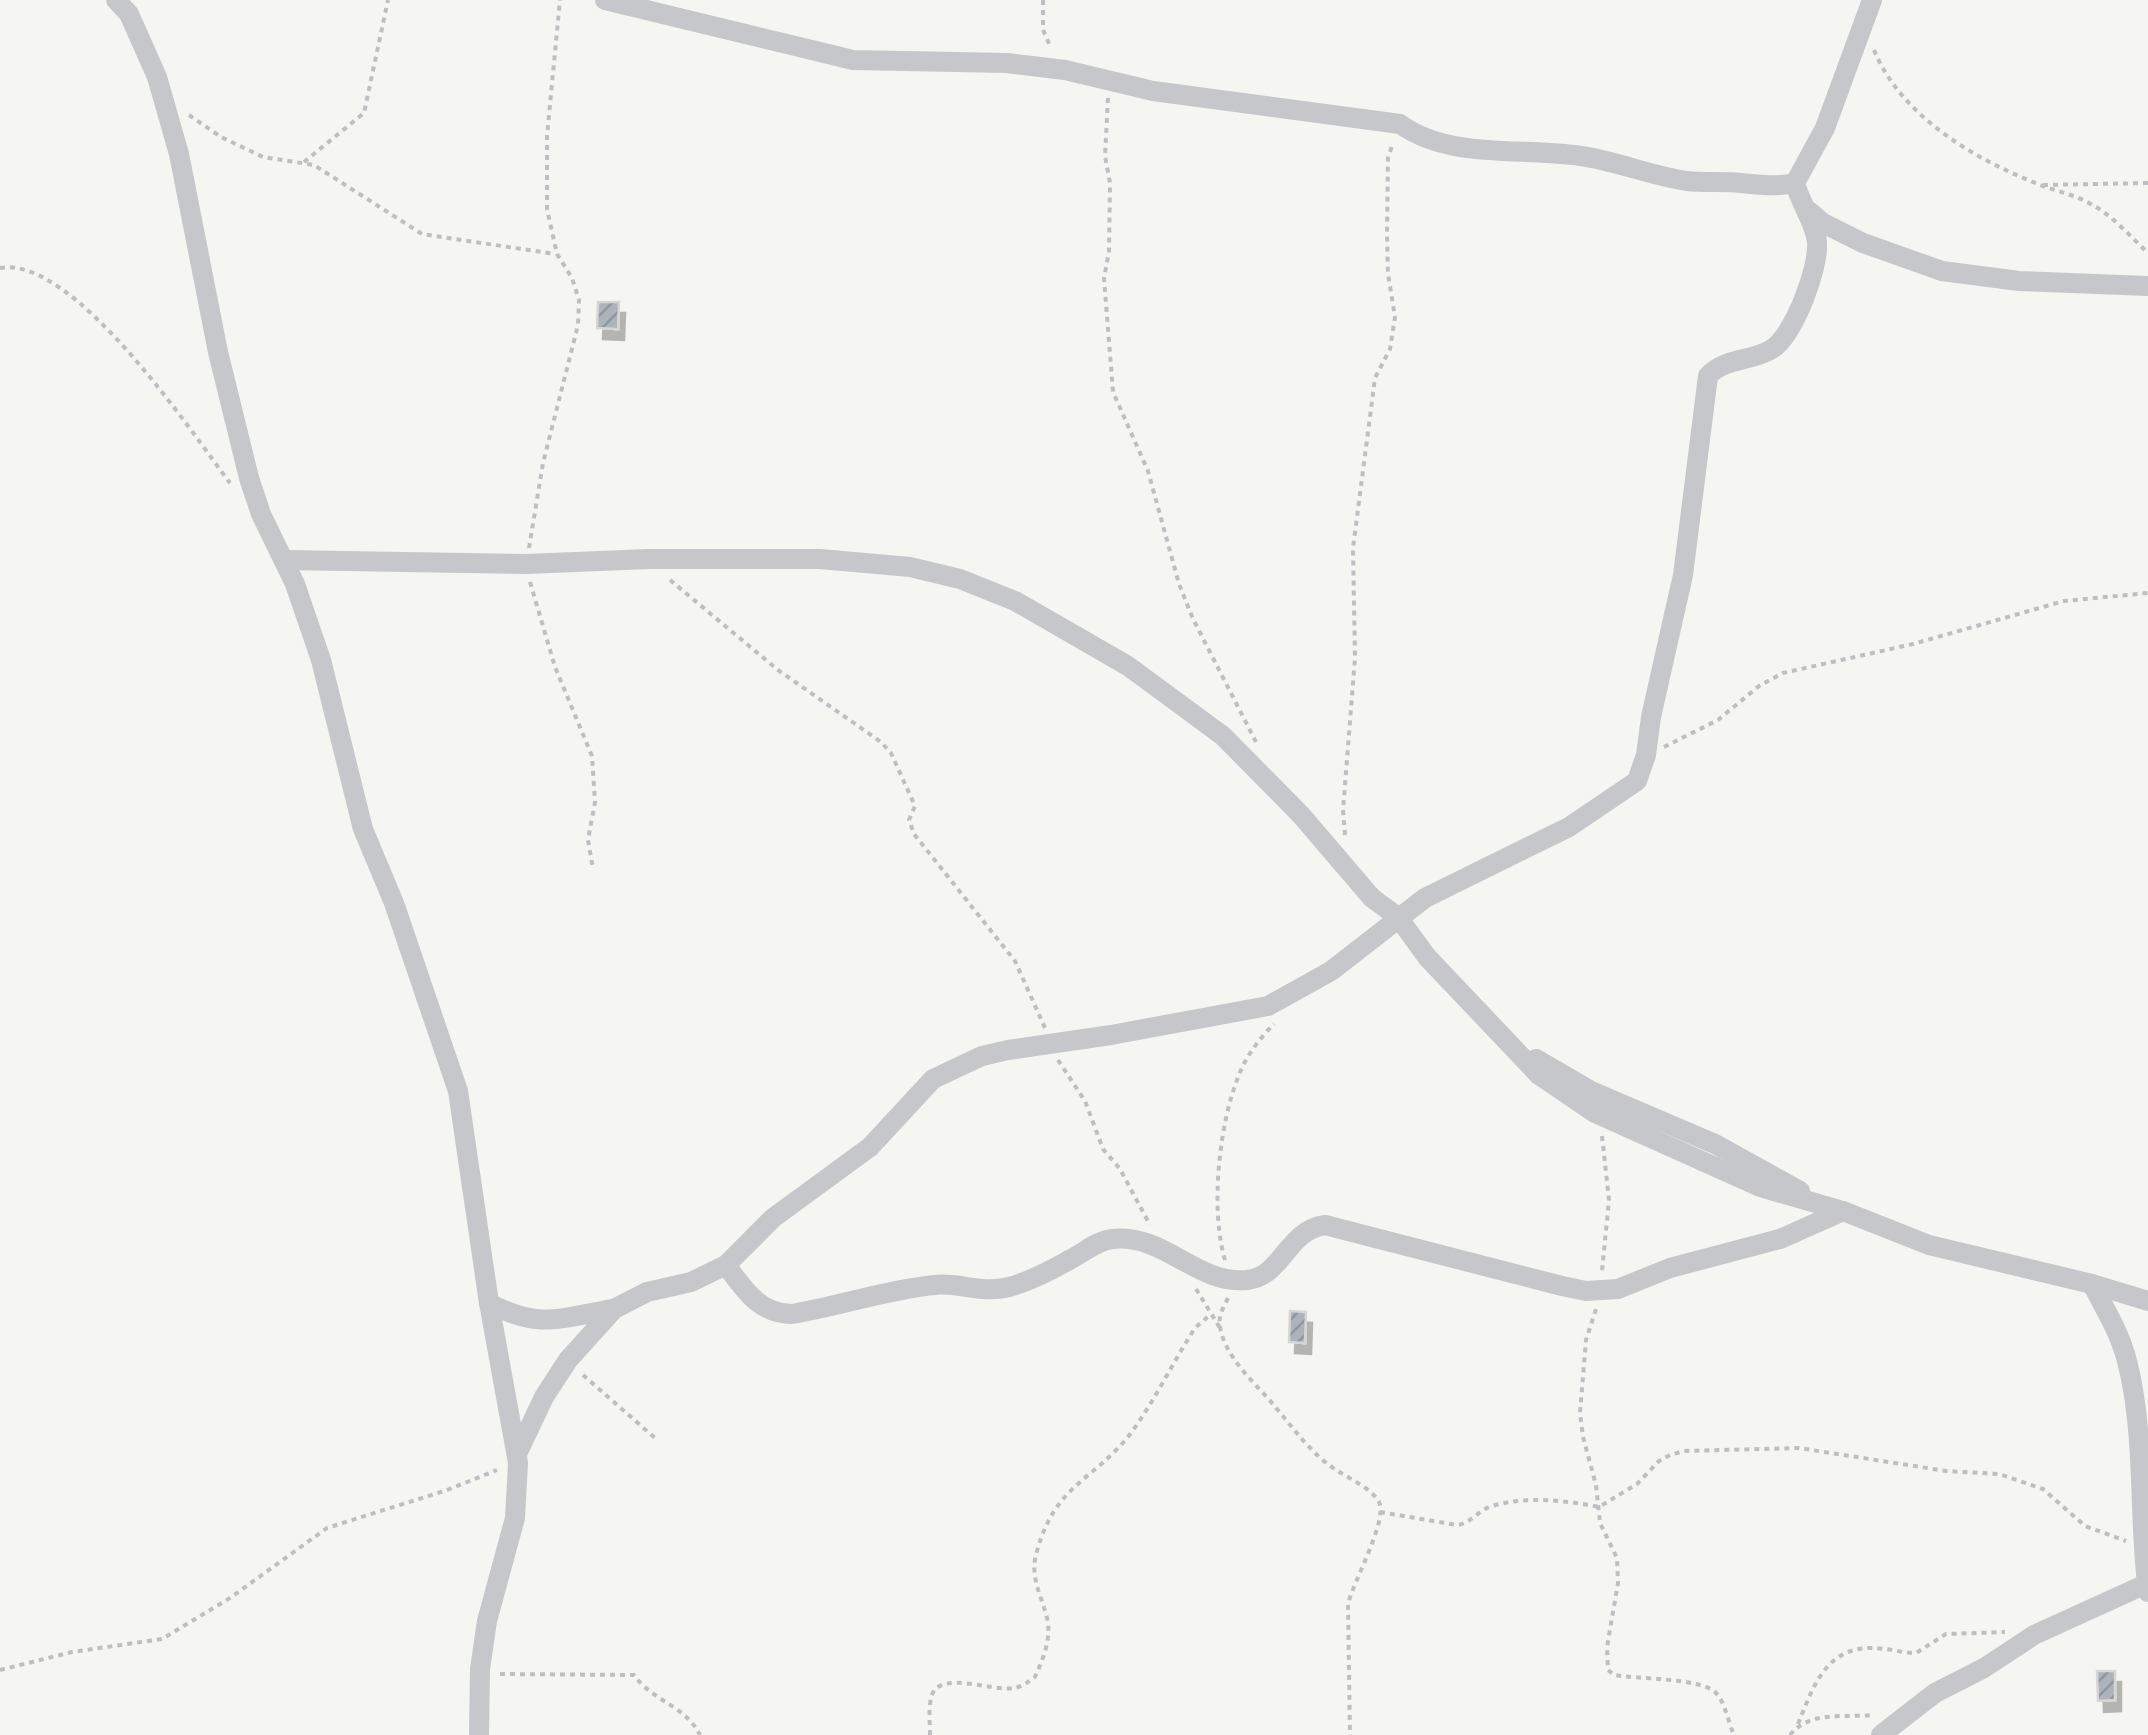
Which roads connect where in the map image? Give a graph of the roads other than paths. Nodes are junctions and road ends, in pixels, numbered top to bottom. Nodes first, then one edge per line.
1 (116, 0) edge
2 (605, 0) edge
3 (1872, 0) edge
4 (1798, 193) junction
5 (2148, 286) edge
6 (284, 560) junction
7 (1398, 917) junction
8 (1515, 1049) junction
9 (1843, 1211) junction
10 (726, 1265) junction
11 (2092, 1284) junction
12 (2148, 1301) edge
13 (490, 1303) junction
14 (614, 1308) junction
15 (518, 1458) junction
16 (2147, 1583) edge
17 (2148, 1592) edge
18 (1880, 1725) edge
19 (479, 1735) edge

1 - 6 street
2 - 4 street
3 - 4 street
4 - 5 street
4 - 7 street
6 - 7 street
6 - 13 street
7 - 8 street
7 - 10 street
8 - 9 street
8 - 9 street
9 - 10 street
9 - 11 street
10 - 14 street
11 - 12 street
11 - 16 street
13 - 14 street
13 - 15 street
14 - 15 street
15 - 19 street
16 - 17 street
16 - 18 street

